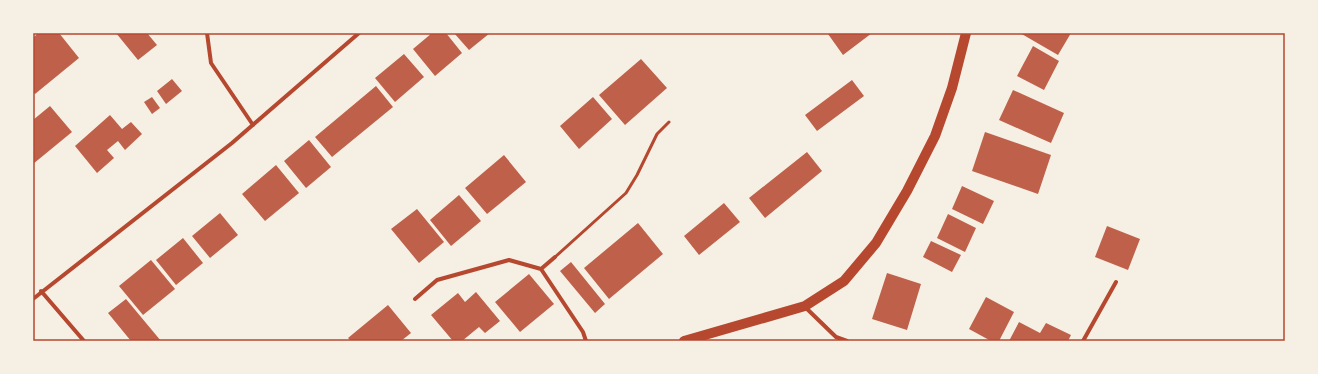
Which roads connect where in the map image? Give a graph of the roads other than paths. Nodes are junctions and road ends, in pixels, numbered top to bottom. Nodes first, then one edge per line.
1 (207, 33) edge
2 (359, 33) edge
3 (966, 33) edge
4 (669, 122) dead end
5 (253, 125) junction
6 (554, 257) joint
7 (541, 269) junction
8 (1116, 282) dead end
9 (42, 291) junction
10 (33, 299) edge
11 (415, 299) dead end
12 (805, 306) junction
13 (84, 341) edge
14 (586, 341) edge
15 (684, 341) edge
16 (847, 341) edge
17 (1083, 341) edge

1 - 5 street
2 - 5 street
3 - 12 main road
4 - 6 lane
5 - 9 street
6 - 7 street
7 - 11 street
7 - 14 street
8 - 17 street
9 - 10 street
9 - 13 street
12 - 15 main road
12 - 16 street

